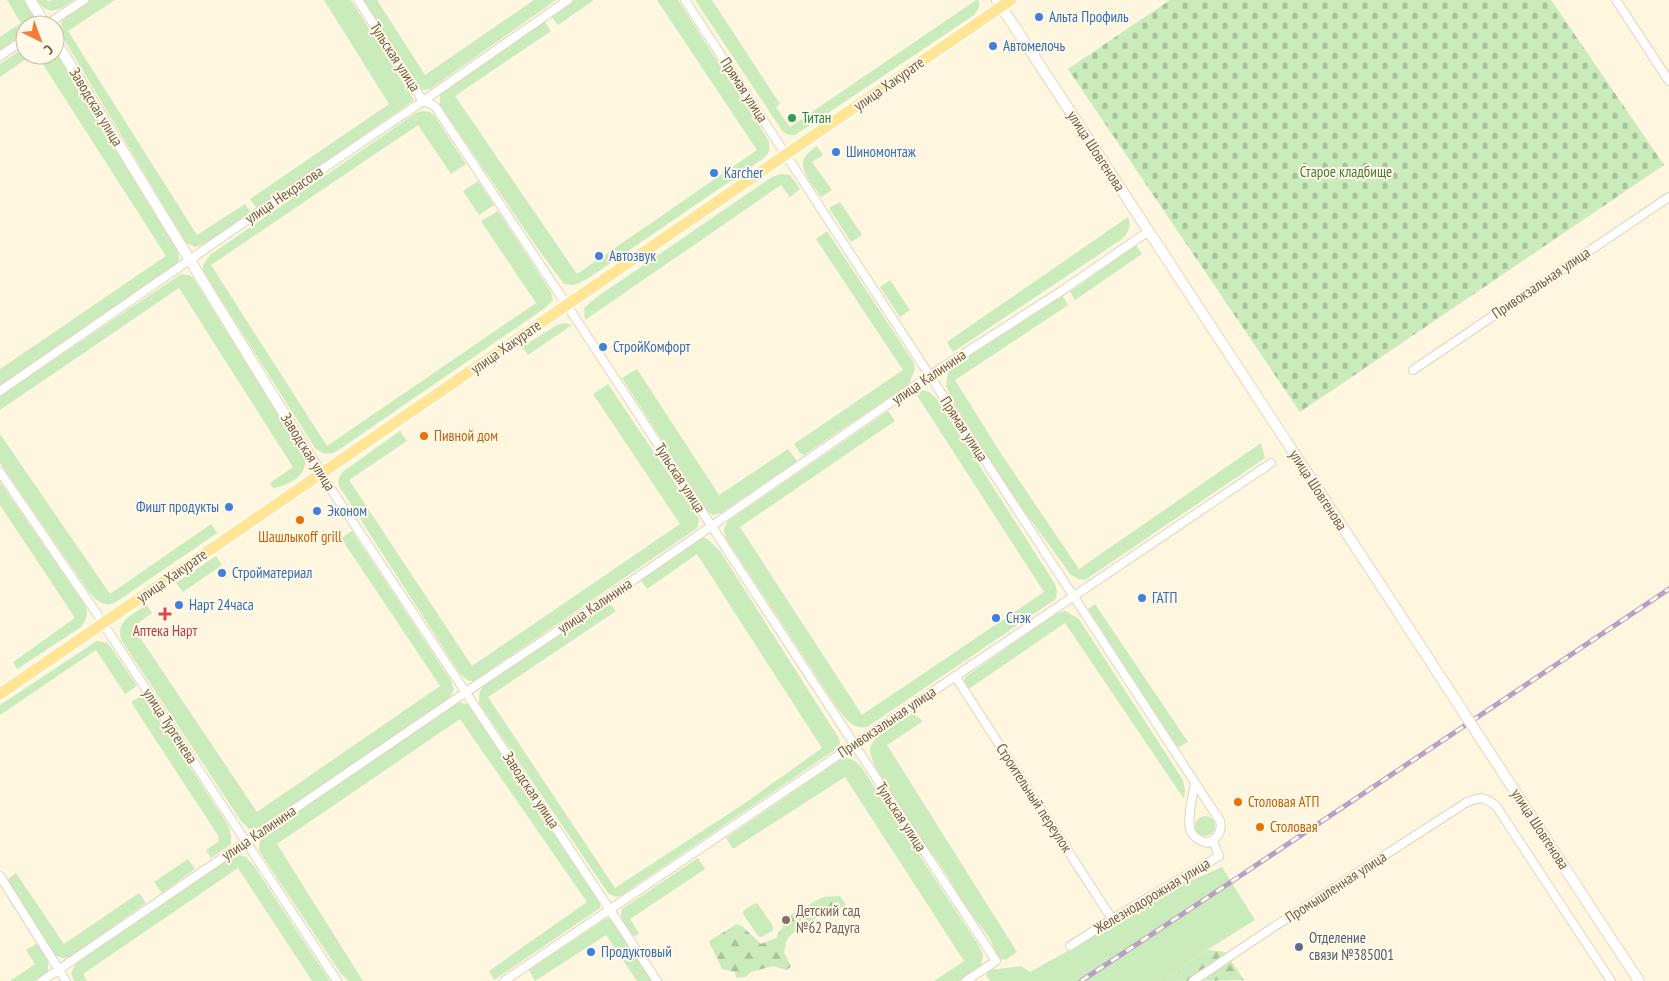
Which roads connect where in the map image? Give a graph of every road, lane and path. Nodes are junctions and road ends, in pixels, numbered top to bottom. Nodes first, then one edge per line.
1 (30, 0) edge
2 (84, 0) edge
3 (358, 0) edge
4 (568, 0) edge
5 (685, 0) edge
6 (1011, 0) edge
7 (1616, 0) edge
8 (999, 3) edge
9 (40, 15) edge
10 (61, 15) edge
11 (15, 46) edge
12 (0, 56) edge
13 (65, 56) edge
14 (1669, 81) edge
15 (423, 101) junction
16 (786, 155) junction
17 (1669, 197) edge
18 (1149, 232) junction
19 (190, 260) junction
20 (567, 305) junction
21 (1413, 370) dead end
22 (929, 376) junction
23 (0, 391) edge
24 (1271, 463) dead end
25 (0, 472) edge
26 (321, 474) junction
27 (711, 526) junction
28 (1074, 596) junction
29 (103, 624) junction
30 (956, 676) junction
31 (466, 692) junction
32 (0, 694) edge
33 (853, 745) junction
34 (1194, 783) junction
35 (1213, 841) junction
36 (246, 842) junction
37 (0, 876) edge
38 (610, 909) junction
39 (1112, 919) junction
40 (1070, 946) dead end
41 (59, 969) junction
42 (42, 981) edge
43 (66, 981) edge
44 (337, 981) edge
45 (504, 981) edge
46 (657, 981) edge
47 (966, 981) edge
48 (1193, 981) edge
49 (1611, 981) edge
50 (1638, 981) edge

1 - 9 street
2 - 10 street
3 - 15 street, Тульская улица
4 - 15 street, улица Некрасова
5 - 16 street, Прямая улица
6 - 8 main road, улица Хакурате
7 - 14 street
8 - 16 main road, улица Хакурате
8 - 18 street, улица Шовгенова
11 - 12 street
13 - 19 street, Заводская улица
15 - 19 street, улица Некрасова
15 - 20 street, Тульская улица
16 - 20 main road, улица Хакурате
16 - 22 street, Прямая улица
17 - 21 street, Привокзальная улица
18 - 22 street, улица Калинина
18 - 50 street, улица Шовгенова, bridge
19 - 23 street, улица Некрасова
19 - 26 street, Заводская улица
20 - 26 main road, улица Хакурате
20 - 27 street, Тульская улица
22 - 27 street, улица Калинина
22 - 28 street, Прямая улица
24 - 28 street, Привокзальная улица
25 - 29 street, улица Тургенева
26 - 29 main road, улица Хакурате
26 - 31 street, Заводская улица
27 - 31 street, улица Калинина
27 - 33 street, Тульская улица
28 - 30 street, Привокзальная улица
28 - 34 street, Прямая улица
29 - 32 main road, улица Хакурате
29 - 36 street, улица Тургенева
30 - 33 street, Привокзальная улица
30 - 39 street, Строительный переулок
31 - 36 street, улица Калинина
31 - 38 street, Заводская улица
33 - 38 street, Привокзальная улица
33 - 47 street, Тульская улица
34 - 35 street, Прямая улица
34 - 35 street
35 - 39 street, Железнодорожная улица
36 - 41 street, улица Калинина
36 - 44 street, улица Тургенева
37 - 41 street
38 - 45 street, Привокзальная улица
38 - 46 street, Заводская улица
39 - 40 street, Железнодорожная улица
41 - 42 street, улица Калинина
41 - 43 street
48 - 49 street, Промышленная улица

